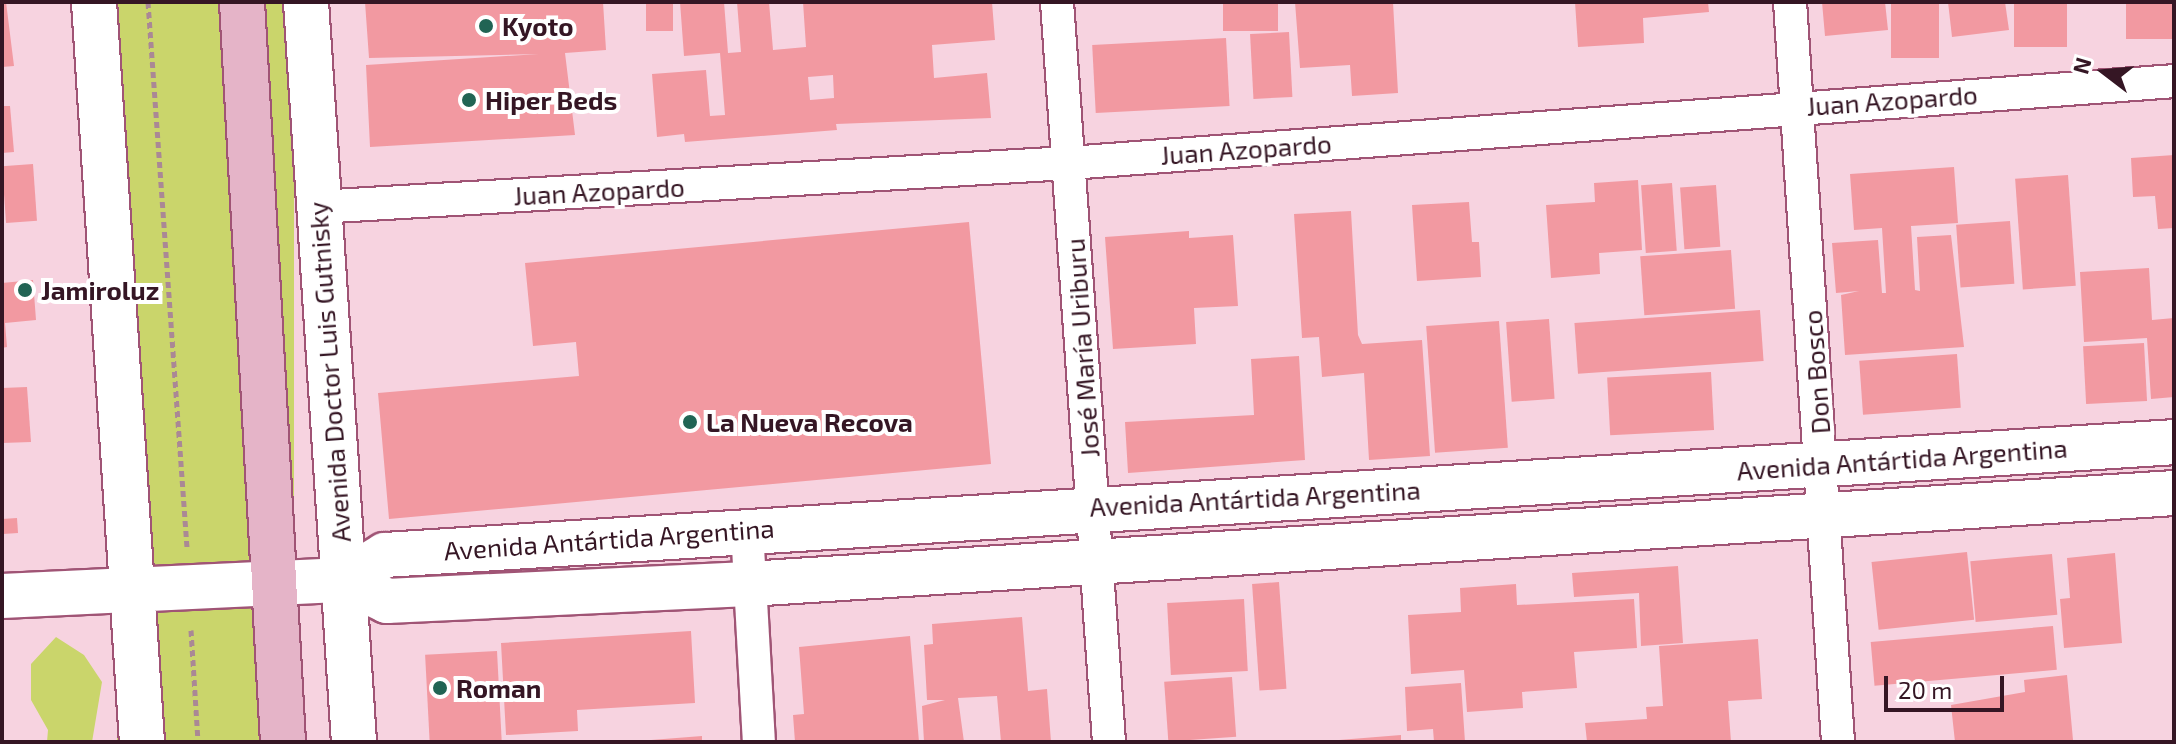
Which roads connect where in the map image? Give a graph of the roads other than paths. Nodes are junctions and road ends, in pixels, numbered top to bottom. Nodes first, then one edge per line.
1 (94, 2) edge
2 (242, 2) edge
3 (306, 2) edge
4 (1057, 2) edge
5 (1790, 2) edge
6 (2174, 81) edge
7 (1797, 106) junction
8 (1069, 163) junction
9 (317, 207) junction
10 (2174, 442) edge
11 (1822, 464) junction
12 (2174, 493) edge
13 (1093, 507) junction
14 (1823, 517) junction
15 (747, 529) junction
16 (1098, 563) junction
17 (344, 580) junction
18 (274, 582) junction
19 (748, 584) junction
20 (133, 588) junction
21 (2, 596) edge
22 (142, 742) edge
23 (283, 742) edge
24 (354, 742) edge
25 (759, 742) edge
26 (1109, 742) edge
27 (1838, 742) edge

1 - 20 main road
2 - 18 main road
3 - 9 main road, Avenida Doctor Luis Gutnisky
4 - 8 street, José María Uriburu
5 - 7 street, Don Bosco
6 - 7 street, Juan Azopardo
7 - 8 street, Juan Azopardo
7 - 11 street, Don Bosco
8 - 9 street, Juan Azopardo
8 - 13 street, José María Uriburu
9 - 17 main road, Avenida Doctor Luis Gutnisky
10 - 11 main road, Avenida Antártida Argentina
11 - 13 main road, Avenida Antártida Argentina
11 - 14 street, Don Bosco
12 - 14 main road, Avenida Antártida Argentina
13 - 15 main road, Avenida Antártida Argentina
13 - 16 street, José María Uriburu
14 - 16 main road, Avenida Antártida Argentina
14 - 27 street, Don Bosco
15 - 17 main road, Avenida Antártida Argentina
15 - 19 street
16 - 19 main road, Avenida Antártida Argentina
16 - 26 street, José María Uriburu
17 - 18 main road, Avenida Antártida Argentina
17 - 19 main road, Avenida Antártida Argentina
17 - 24 main road, Avenida Doctor Luis Gutnisky
18 - 20 main road, Avenida Antártida Argentina
18 - 23 main road
19 - 25 street
20 - 21 main road, Avenida Antártida Argentina
20 - 22 main road

